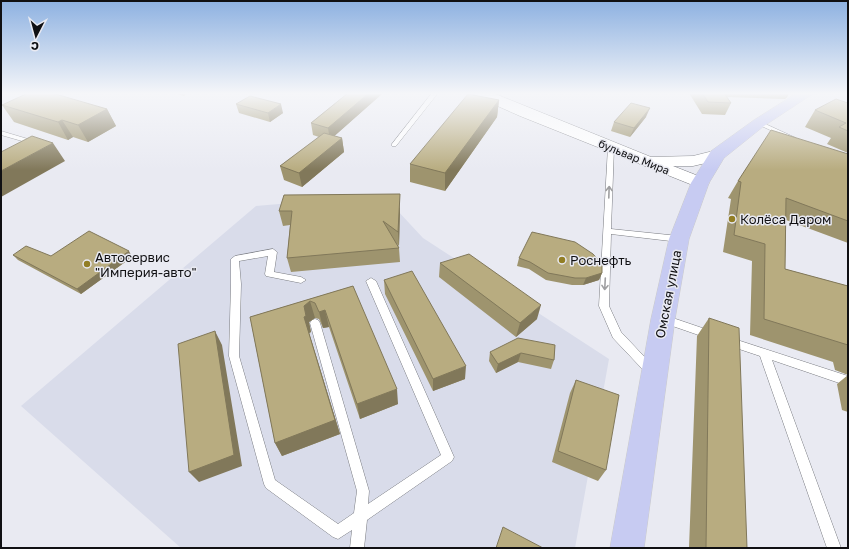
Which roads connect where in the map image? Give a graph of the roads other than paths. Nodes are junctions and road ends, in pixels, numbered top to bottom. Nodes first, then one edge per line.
1 (415, 119) edge
2 (537, 119) edge
3 (766, 119) edge
4 (759, 123) junction
5 (1, 133) edge
6 (800, 141) edge
7 (394, 145) dead end
8 (45, 146) edge
9 (611, 147) junction
10 (717, 155) junction
11 (642, 160) junction
12 (700, 183) junction
13 (608, 231) junction
14 (679, 239) junction
15 (301, 280) dead end
16 (371, 281) dead end
17 (663, 319) junction
18 (314, 323) dead end
19 (764, 353) junction
20 (653, 373) junction
21 (848, 380) edge
22 (360, 517) junction
23 (357, 548) edge
24 (627, 548) edge
25 (834, 548) edge

1 - 7 lane
2 - 9 street, бульвар Мира
3 - 4 main road, Омская улица
4 - 6 lane
4 - 10 main road, Омская улица
5 - 8 lane
9 - 11 street, бульвар Мира
13 -> 9 lane
10 - 11 street
10 - 12 main road, Омская улица
11 - 12 street, бульвар Мира
12 - 14 main road, Омская улица
13 - 14 lane
13 -> 20 lane
14 - 17 main road, Омская улица
15 - 22 lane
16 - 22 lane
17 - 19 lane
17 - 20 main road, Омская улица
18 - 22 lane
19 - 21 lane
19 - 25 lane
20 - 24 main road, Омская улица
22 - 23 lane

